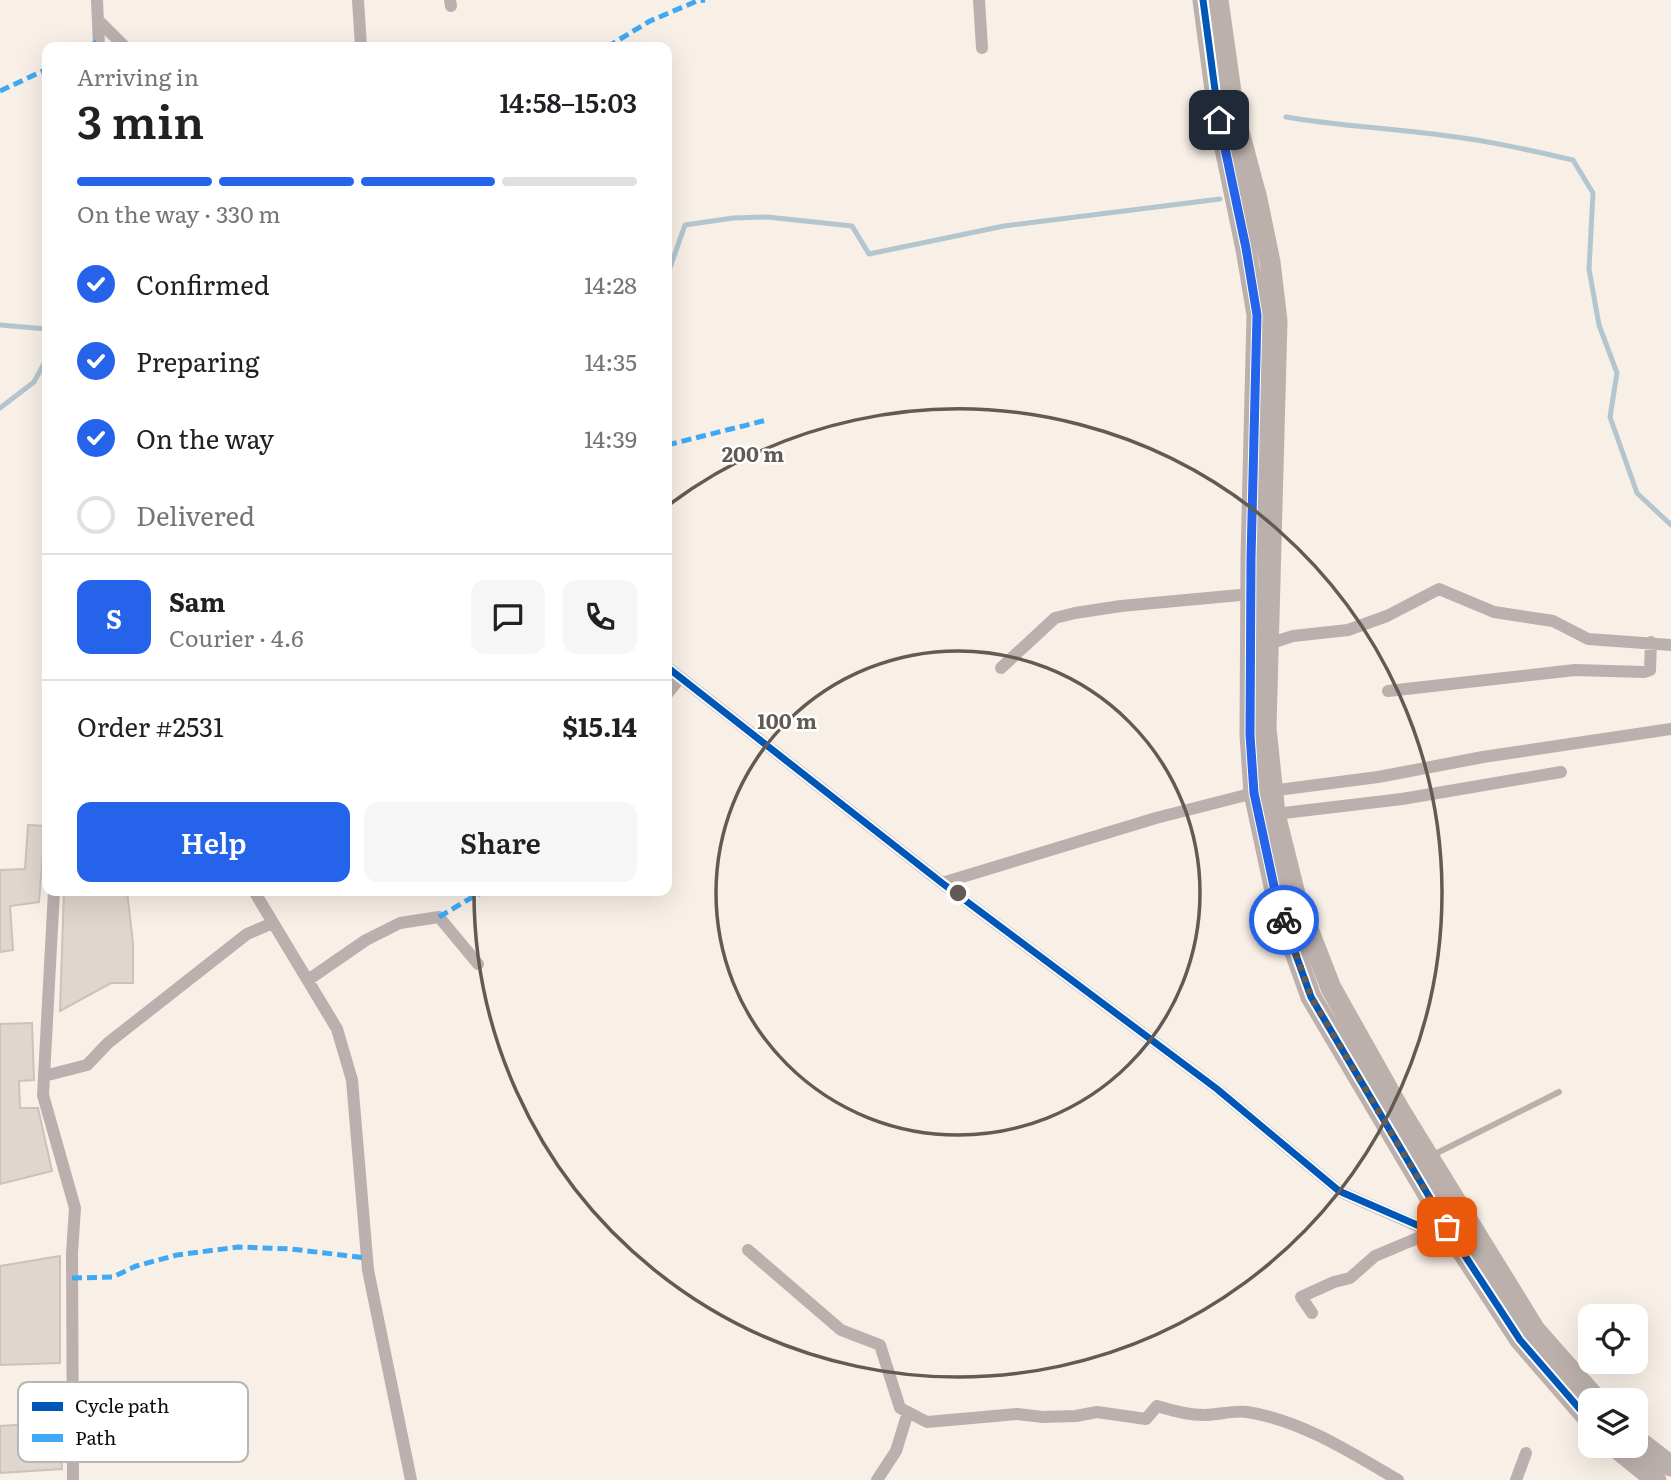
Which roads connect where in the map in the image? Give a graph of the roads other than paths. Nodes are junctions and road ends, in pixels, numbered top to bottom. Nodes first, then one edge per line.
1 (97, 0) edge
2 (358, 0) edge
3 (979, 0) edge
4 (1203, 0) edge
5 (1218, 0) edge
6 (100, 22) junction
7 (99, 42) edge
8 (120, 42) edge
9 (362, 42) edge
10 (982, 48) dead end
11 (1251, 594) junction
12 (1651, 642) junction
13 (1268, 643) junction
14 (1671, 645) edge
15 (1001, 668) dead end
16 (672, 671) edge
17 (680, 678) junction
18 (672, 688) edge
19 (1388, 691) dead end
20 (1671, 730) edge
21 (1561, 772) dead end
22 (1263, 791) junction
23 (1275, 814) junction
24 (942, 883) junction
25 (54, 896) edge
26 (257, 896) edge
27 (274, 923) junction
28 (478, 964) dead end
29 (308, 980) junction
30 (44, 1076) junction
31 (1559, 1092) dead end
32 (1429, 1157) junction
33 (1432, 1232) junction
34 (1456, 1242) junction
35 (748, 1250) dead end
36 (1312, 1313) dead end
37 (73, 1382) edge
38 (1586, 1388) edge
39 (1578, 1407) edge
40 (908, 1412) junction
41 (1648, 1448) edge
42 (1526, 1453) dead end
43 (1629, 1458) edge
44 (73, 1462) edge
45 (1671, 1466) edge
46 (73, 1480) edge
47 (411, 1480) edge
48 (877, 1480) edge
49 (1398, 1480) edge
50 (1516, 1480) edge
51 (1656, 1480) edge

1 - 6 street
2 - 9 street
3 - 10 street
4 - 11 highway
5 - 13 highway
6 - 7 street
6 - 8 street
11 - 15 street
11 - 22 highway
12 - 13 street
12 - 14 street
12 - 19 street
13 - 22 highway
16 - 17 street
17 - 18 street
17 - 24 street
20 - 22 street
21 - 23 street
22 - 23 highway
22 - 24 street
22 - 34 highway
23 - 32 highway
24 - 33 street
25 - 30 street
26 - 27 street
27 - 29 street
27 - 30 street
28 - 29 street
29 - 47 street
30 - 37 street
31 - 32 lane
32 - 38 highway
33 - 34 street
33 - 36 street
34 - 39 highway
35 - 40 street
40 - 48 street
40 - 49 street
41 - 45 highway
42 - 50 street
43 - 51 highway
44 - 46 street

